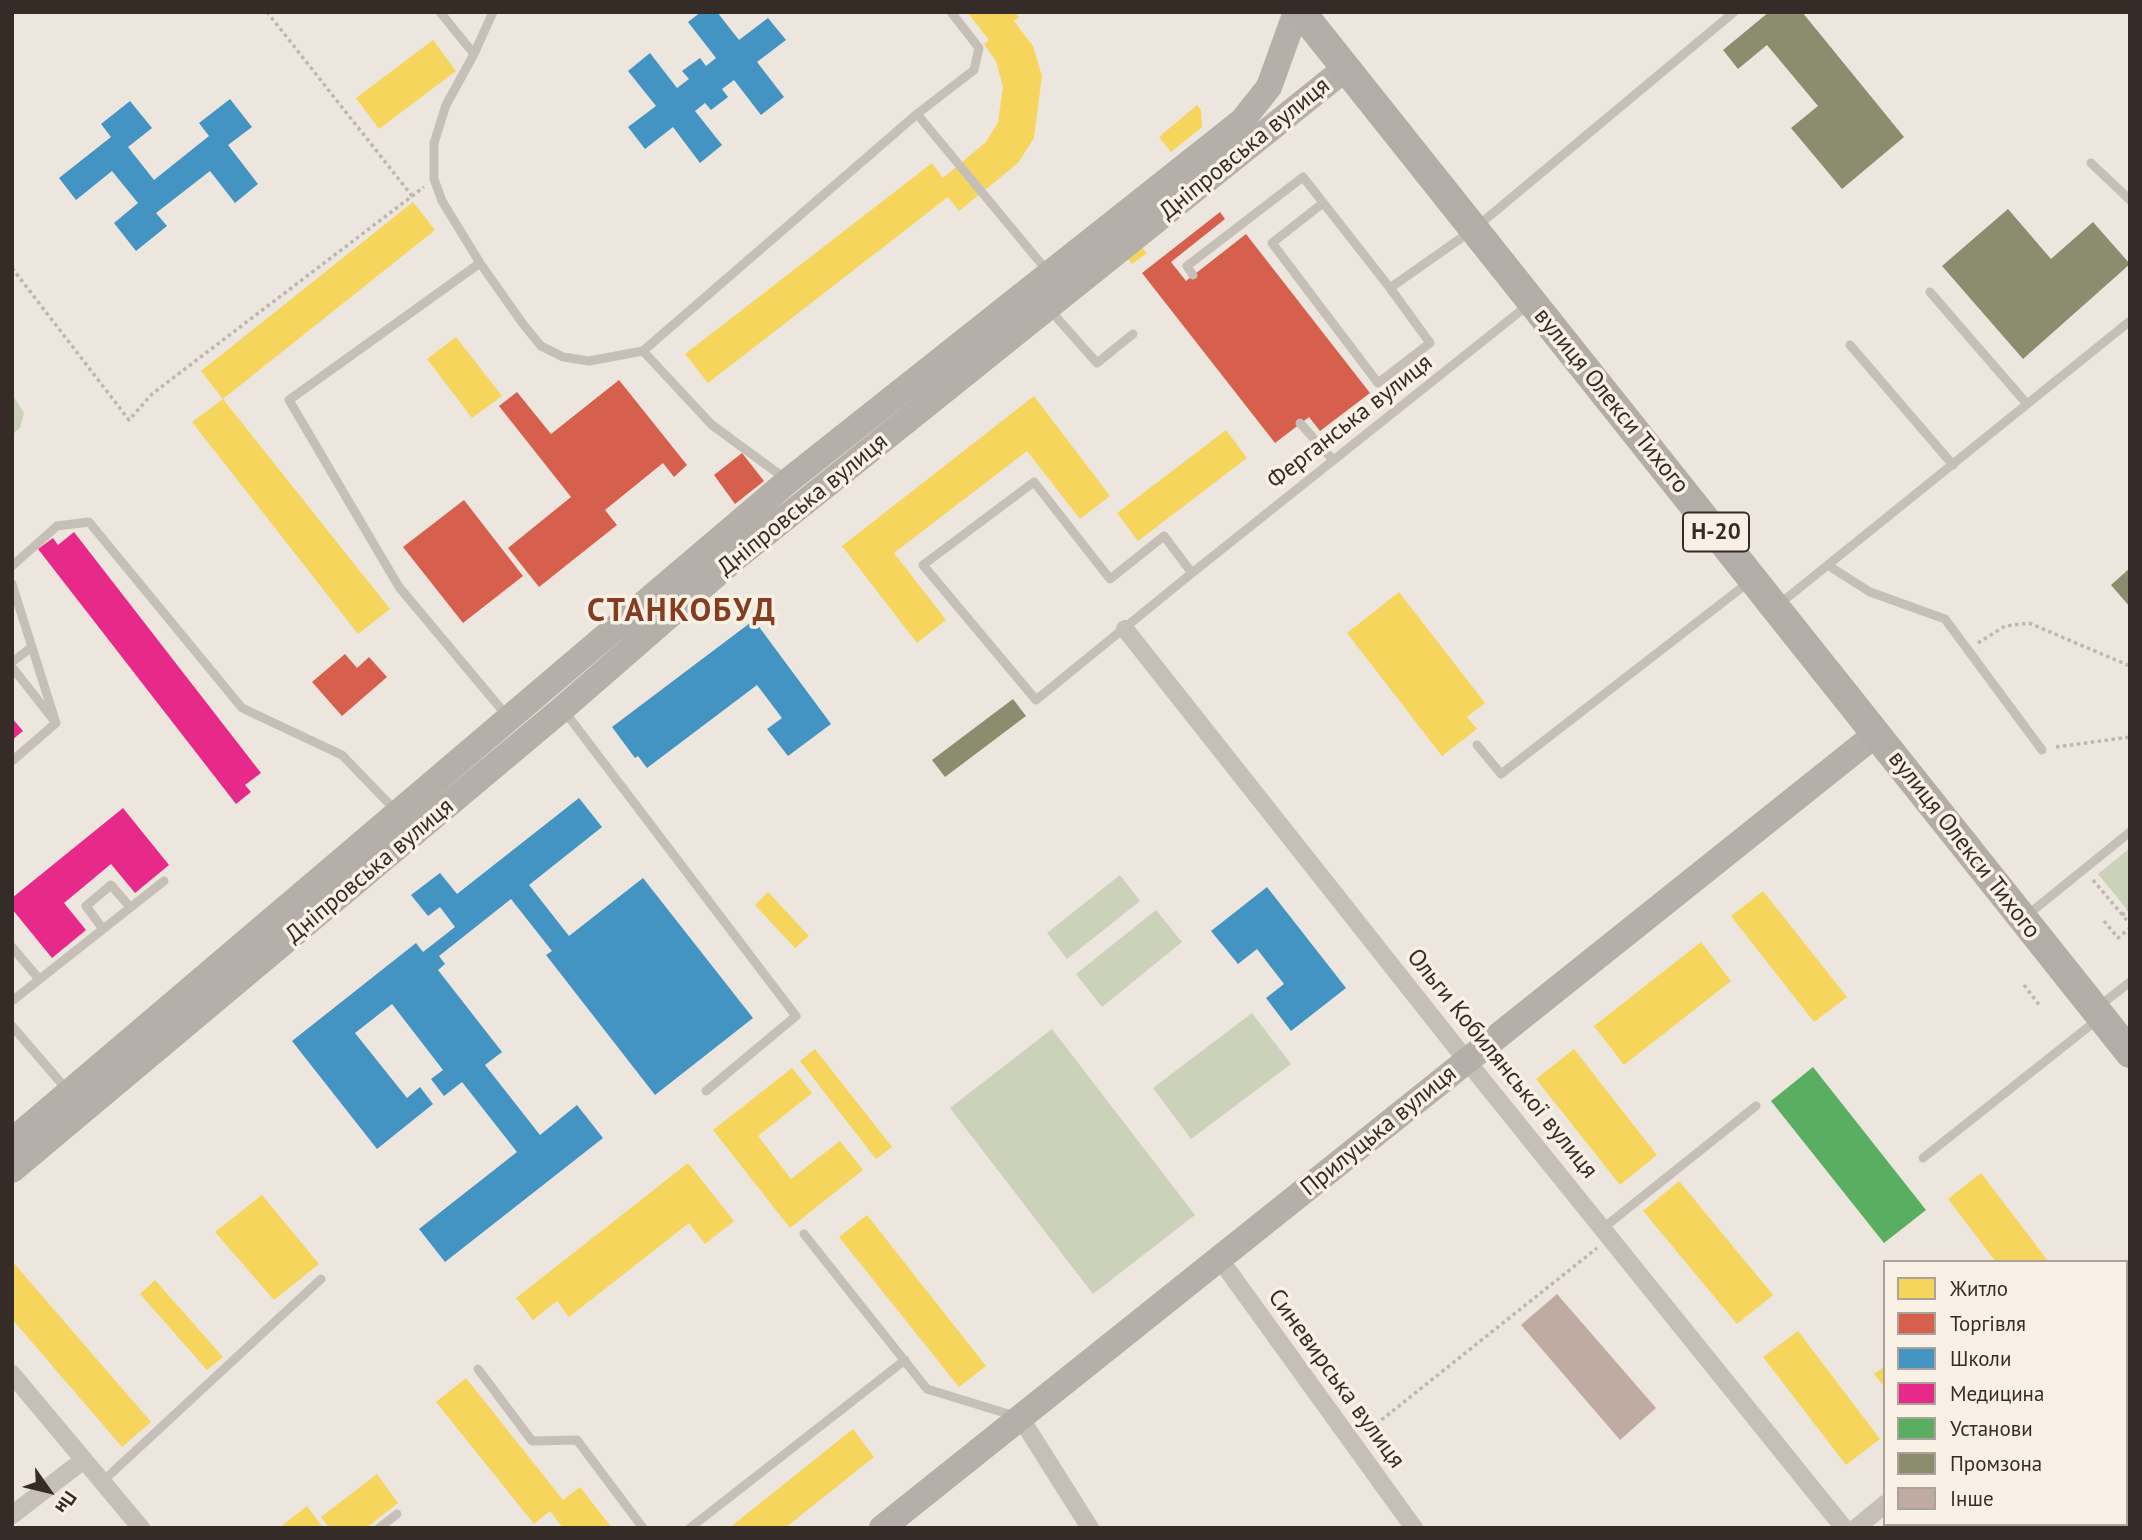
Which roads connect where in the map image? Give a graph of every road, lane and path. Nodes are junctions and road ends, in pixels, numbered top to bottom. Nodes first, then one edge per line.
1 (267, 12) edge
2 (440, 12) edge
3 (493, 12) edge
4 (951, 12) edge
5 (1299, 12) edge
6 (1734, 12) edge
7 (474, 54) junction
8 (1346, 68) junction
9 (917, 114) junction
10 (2091, 163) dead end
11 (434, 179) junction
12 (412, 196) junction
13 (2130, 200) edge
14 (1323, 202) junction
15 (1475, 229) junction
16 (480, 263) junction
17 (12, 268) edge
18 (1194, 275) dead end
19 (1390, 288) junction
20 (1055, 289) junction
21 (1930, 292) dead end
22 (1532, 302) junction
23 (2130, 321) edge
24 (1133, 334) dead end
25 (1850, 345) dead end
26 (643, 351) junction
27 (2027, 404) junction
28 (1300, 424) dead end
29 (1333, 460) junction
30 (1953, 465) junction
31 (796, 491) junction
32 (12, 566) edge
33 (1829, 566) junction
34 (1192, 573) junction
35 (1754, 579) junction
36 (12, 584) edge
37 (1776, 607) junction
38 (1125, 629) junction
39 (32, 647) junction
40 (1968, 650) junction
41 (12, 664) edge
42 (2130, 666) edge
43 (553, 698) junction
44 (55, 723) junction
45 (517, 728) junction
46 (1876, 734) junction
47 (2130, 737) edge
48 (1477, 745) dead end
49 (2042, 750) joint
50 (12, 761) edge
51 (406, 823) junction
52 (2130, 831) edge
53 (2084, 870) junction
54 (163, 881) dead end
55 (130, 907) junction
56 (2130, 909) edge
57 (2122, 915) junction
58 (2022, 919) junction
59 (2104, 921) dead end
60 (2130, 926) edge
61 (103, 929) junction
62 (12, 947) edge
63 (39, 979) junction
64 (2130, 982) edge
65 (2024, 985) dead end
66 (12, 1001) edge
67 (2040, 1006) dead end
68 (2098, 1013) junction
69 (12, 1026) edge
70 (2130, 1053) edge
71 (1467, 1061) junction
72 (706, 1090) dead end
73 (76, 1101) junction
74 (1756, 1106) dead end
75 (12, 1141) edge
76 (1923, 1158) dead end
77 (12, 1170) edge
78 (1606, 1233) junction
79 (804, 1234) dead end
80 (1219, 1258) junction
81 (321, 1279) dead end
82 (905, 1360) junction
83 (478, 1369) dead end
84 (12, 1374) edge
85 (1020, 1417) junction
86 (1356, 1441) dead end
87 (81, 1462) dead end
88 (103, 1481) junction
89 (1883, 1506) edge
90 (397, 1514) dead end
91 (12, 1515) edge
92 (141, 1528) edge
93 (379, 1528) edge
94 (643, 1528) edge
95 (690, 1528) edge
96 (882, 1528) edge
97 (1090, 1528) edge
98 (1414, 1528) edge
99 (1844, 1528) edge
100 (1856, 1528) edge

1 - 12 path
2 - 7 lane
3 - 7 lane
4 - 9 lane
5 - 8 main road, вулиця Олекси Тихого / Н-20
5 - 20 street, Дніпровська вулиця
6 - 15 lane
7 - 11 lane
8 - 15 main road, вулиця Олекси Тихого / Н-20
8 - 20 street, Дніпровська вулиця
9 - 20 lane
9 - 26 lane
10 - 13 lane
11 - 12 path
11 - 16 lane
12 - 17 path
14 - 18 lane
14 - 19 lane
14 - 19 lane
15 - 19 lane
15 - 22 main road, вулиця Олекси Тихого / Н-20
16 - 26 lane
16 - 45 lane
20 - 24 lane
20 - 31 street, Дніпровська вулиця
21 - 27 lane
22 - 29 lane, Ферганська вулиця
22 - 35 main road, вулиця Олекси Тихого / Н-20
23 - 27 lane
25 - 30 lane
26 - 31 lane
27 - 30 lane
28 - 29 lane
29 - 34 lane, Ферганська вулиця
30 - 33 lane
31 - 43 street, Дніпровська вулиця
32 - 51 lane
33 - 37 lane
33 - 40 lane
34 - 38 lane, Ферганська вулиця
34 - 38 lane, Ферганська вулиця
35 - 37 main road, вулиця Олекси Тихого / Н-20
35 - 48 lane
36 - 39 lane
37 - 46 main road, вулиця Олекси Тихого / Н-20
38 - 71 street, Ольги Кобилянської вулиця
39 - 41 lane
39 - 44 lane
40 - 42 path
40 - 49 lane
41 - 44 lane
43 - 45 street, Дніпровська вулиця
43 - 72 lane
44 - 50 lane
45 - 51 street, Дніпровська вулиця
46 - 58 main road, вулиця Олекси Тихого / Н-20
46 - 71 street, Прилуцька вулиця
47 - 49 path
51 - 73 street, Дніпровська вулиця
52 - 53 lane
53 - 57 path
53 - 58 lane
54 - 55 lane
55 - 61 lane
55 - 61 lane
56 - 57 path
57 - 60 path
58 - 68 main road, вулиця Олекси Тихого / Н-20
59 - 60 path
61 - 63 lane
62 - 63 lane
63 - 66 lane
64 - 68 lane
65 - 67 path
68 - 70 main road, вулиця Олекси Тихого / Н-20
68 - 76 lane
69 - 73 lane
71 - 78 street, Ольги Кобилянської вулиця
71 - 80 street, Прилуцька вулиця
73 - 75 street, Дніпровська вулиця
73 - 77 street, Дніпровська вулиця
74 - 78 lane
78 - 86 path
78 - 99 street, Ольги Кобилянської вулиця
79 - 82 lane
80 - 85 street, Прилуцька вулиця
80 - 98 street, Синевирська вулиця
81 - 88 lane
82 - 85 lane
82 - 95 lane
83 - 94 lane
84 - 88 street
85 - 96 street, Прилуцька вулиця
85 - 97 street
87 - 91 street
88 - 92 street
89 - 100 street
90 - 93 lane

